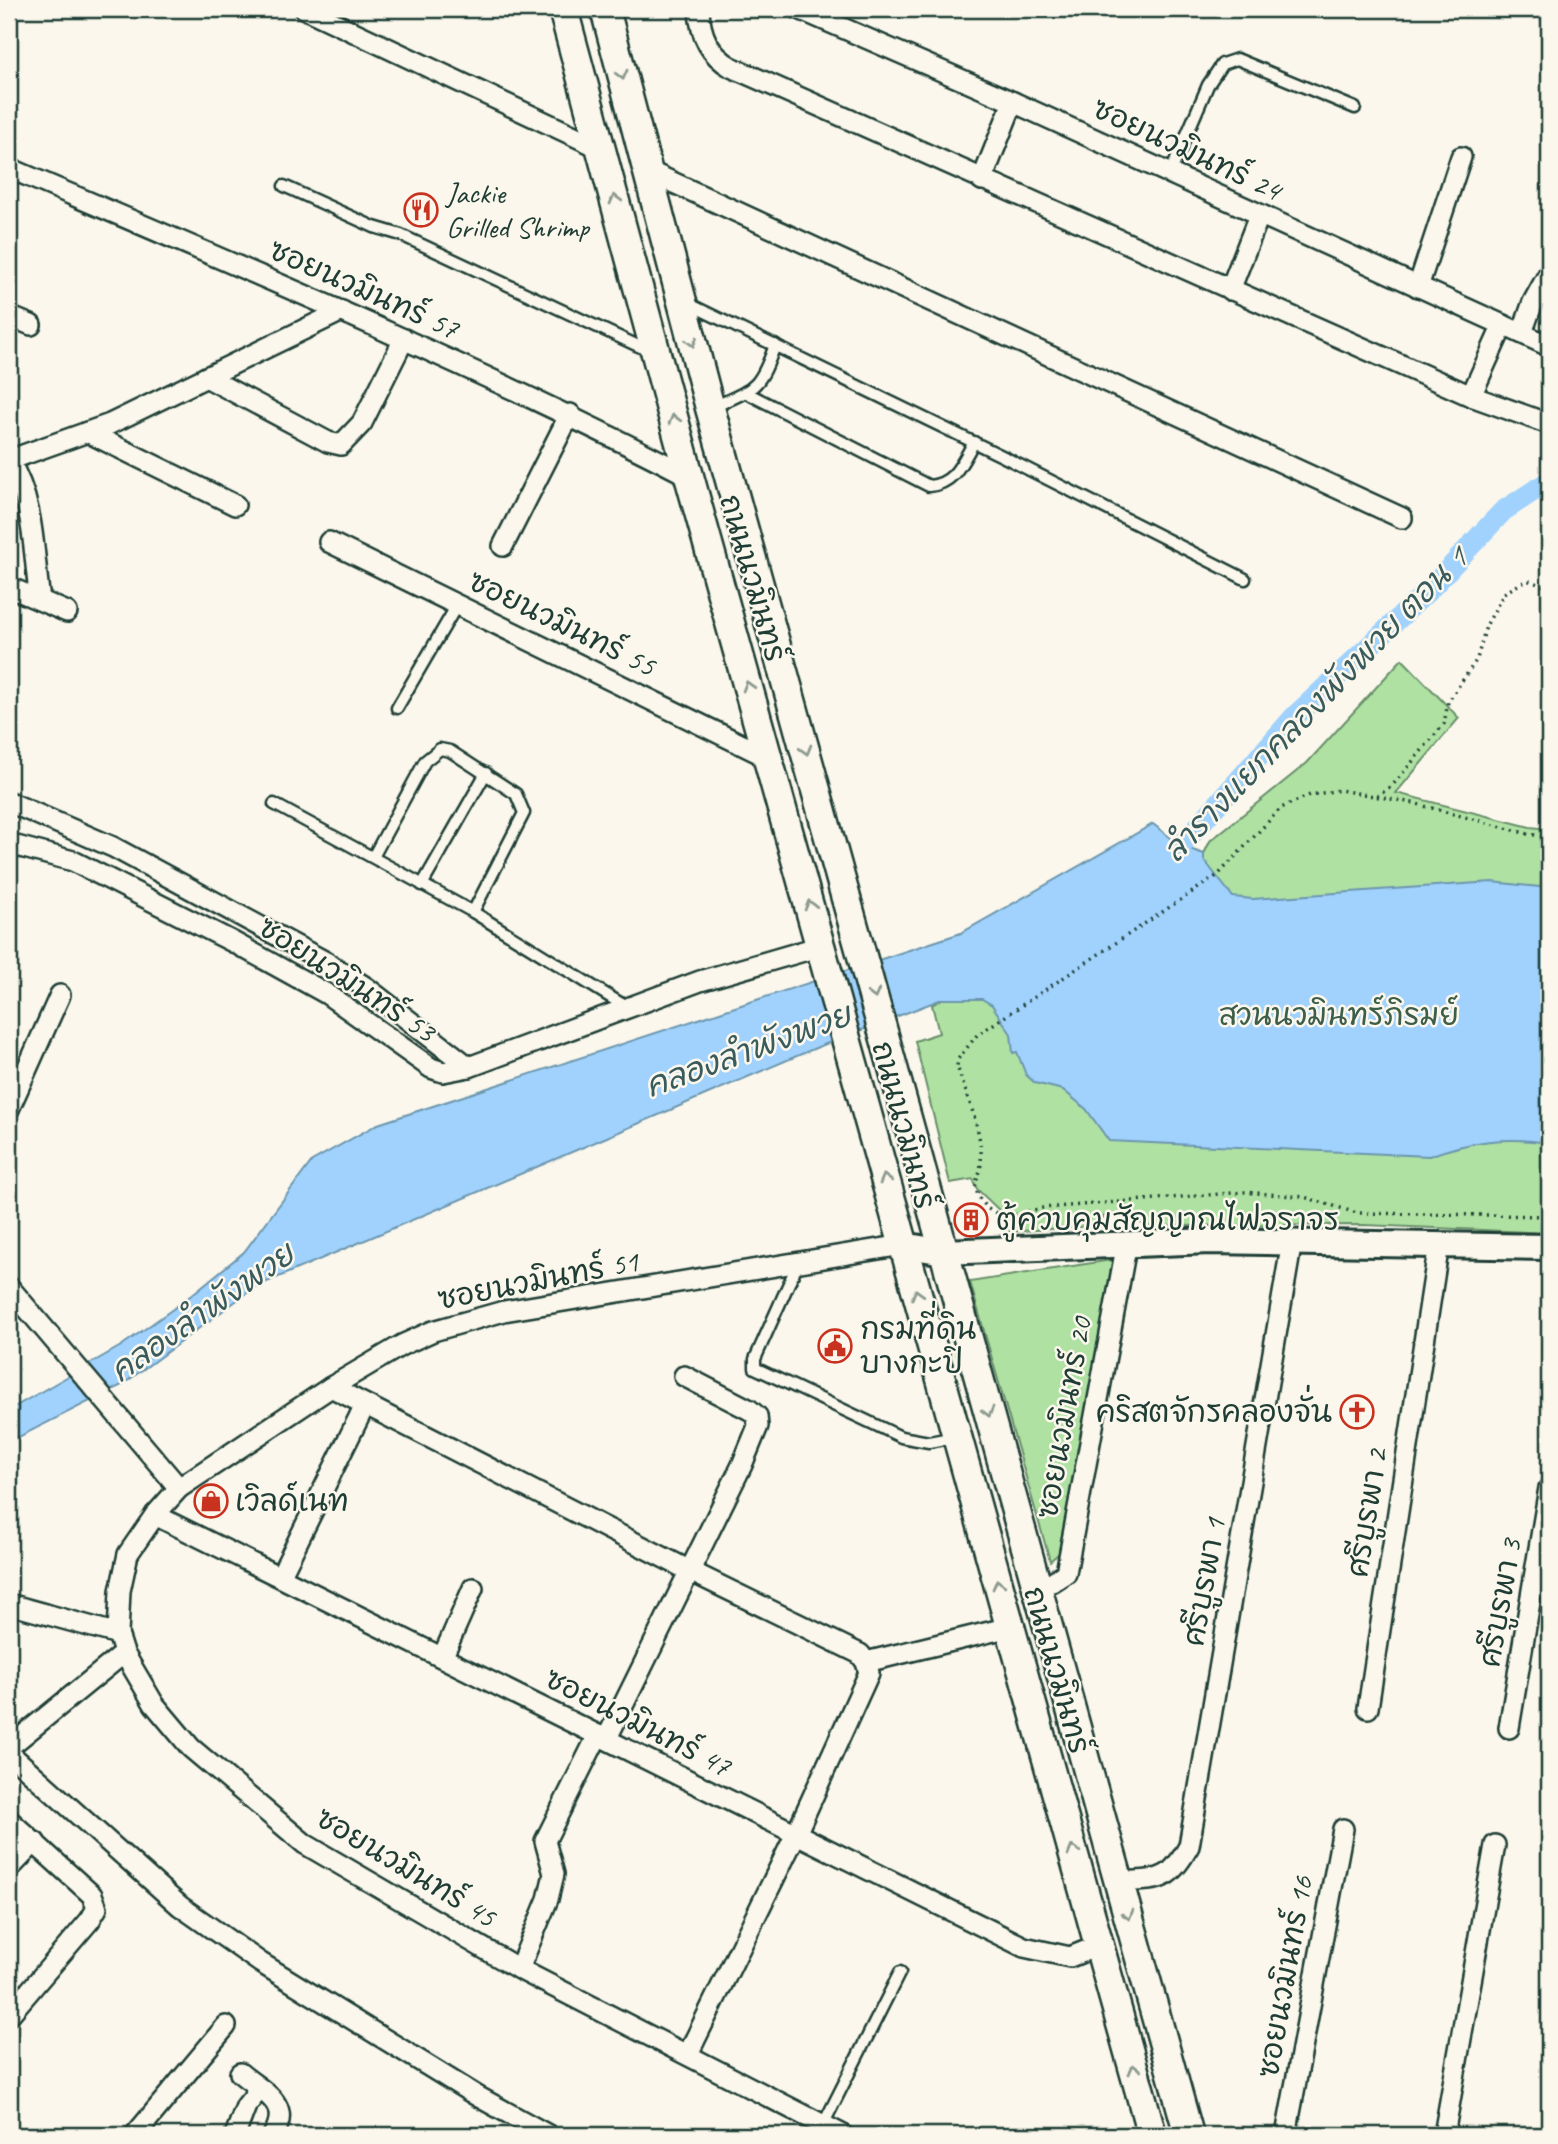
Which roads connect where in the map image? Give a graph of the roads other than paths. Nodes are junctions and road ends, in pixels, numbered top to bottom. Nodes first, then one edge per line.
1 (305, 9) edge
2 (563, 9) edge
3 (605, 9) edge
4 (699, 9) edge
5 (799, 9) edge
6 (1013, 102) junction
7 (1355, 108) dead end
8 (602, 149) junction
9 (1461, 156) dead end
10 (9, 168) edge
11 (646, 170) junction
12 (1170, 174) junction
13 (982, 180) junction
14 (284, 186) dead end
15 (1259, 216) junction
16 (1549, 273) edge
17 (1418, 287) junction
18 (1230, 289) junction
19 (680, 300) junction
20 (342, 311) junction
21 (9, 316) edge
22 (31, 326) dead end
23 (1503, 326) junction
24 (1522, 333) junction
25 (404, 339) junction
26 (775, 345) junction
27 (1549, 346) edge
28 (656, 354) junction
29 (206, 377) junction
30 (746, 392) junction
31 (1471, 396) junction
32 (710, 408) junction
33 (570, 414) junction
34 (1549, 424) edge
35 (87, 432) junction
36 (974, 442) junction
37 (9, 460) edge
38 (689, 476) junction
39 (235, 505) dead end
40 (1402, 518) dead end
41 (329, 542) dead end
42 (503, 546) dead end
43 (1245, 579) dead end
44 (9, 587) edge
45 (40, 600) junction
46 (457, 605) junction
47 (67, 612) dead end
48 (397, 708) dead end
49 (769, 758) junction
50 (486, 773) junction
51 (9, 802) edge
52 (274, 804) dead end
53 (9, 844) edge
54 (373, 857) junction
55 (422, 885) junction
56 (472, 912) junction
57 (824, 958) junction
58 (60, 995) dead end
59 (628, 1008) junction
60 (469, 1067) junction
61 (9, 1109) edge
62 (1292, 1241) junction
63 (1127, 1242) junction
64 (1439, 1244) junction
65 (903, 1245) junction
66 (1549, 1247) edge
67 (944, 1252) junction
68 (798, 1262) junction
69 (9, 1287) edge
70 (684, 1376) dead end
71 (331, 1387) junction
72 (365, 1405) junction
73 (958, 1436) junction
74 (179, 1488) junction
75 (1549, 1488) edge
76 (155, 1515) junction
77 (690, 1572) junction
78 (281, 1575) junction
79 (1036, 1585) junction
80 (473, 1588) dead end
81 (9, 1604) edge
82 (1010, 1627) junction
83 (121, 1644) junction
84 (443, 1656) junction
85 (866, 1662) junction
86 (1368, 1708) dead end
87 (1509, 1728) dead end
88 (602, 1736) junction
89 (9, 1747) edge
90 (9, 1754) edge
91 (9, 1819) edge
92 (1343, 1829) dead end
93 (795, 1836) junction
94 (34, 1842) junction
95 (1494, 1845) dead end
96 (9, 1870) edge
97 (1119, 1882) junction
98 (1100, 1945) junction
99 (519, 1969) junction
100 (901, 1972) dead end
101 (9, 2015) edge
102 (226, 2026) dead end
103 (688, 2053) junction
104 (240, 2073) dead end
105 (260, 2090) junction
106 (823, 2125) junction
107 (135, 2135) edge
108 (235, 2135) edge
109 (272, 2135) edge
110 (548, 2135) edge
111 (843, 2135) edge
112 (1152, 2135) edge
113 (1189, 2135) edge
114 (1286, 2135) edge
115 (1444, 2135) edge

1 - 8 street
2 - 8 main road, ถนนนวมินทร์
3 -> 11 main road, ถนนนวมินทร์
4 - 13 street
5 - 6 street, ซอยนวมินทร์ 24
6 - 12 street, ซอยนวมินทร์ 24
6 - 13 street
7 - 12 lane
28 -> 8 main road, ถนนนวมินทร์
9 - 17 street
10 - 20 street, ซอยนวมินทร์ 57
11 - 19 main road, ถนนนวมินทร์
11 - 40 street
12 - 15 street, ซอยนวมินทร์ 24
13 - 18 street
14 - 28 lane
15 - 17 street, ซอยนวมินทร์ 24
15 - 18 street
16 - 24 street
17 - 23 street, ซอยนวมินทร์ 24
18 - 31 street
19 - 26 lane
19 -> 32 main road, ถนนนวมินทร์
20 - 25 street, ซอยนวมินทร์ 57
20 - 29 street
21 - 22 street
23 - 24 street, ซอยนวมินทร์ 24
23 - 31 street
24 - 27 street, ซอยนวมินทร์ 24
25 - 29 street
25 - 33 street, ซอยนวมินทร์ 57
26 - 30 lane
26 - 36 lane
38 -> 28 main road, ถนนนวมินทร์
29 - 35 street
30 - 32 lane
30 - 36 lane
31 - 34 street
32 -> 67 main road, ถนนนวมินทร์
33 - 38 street, ซอยนวมินทร์ 57
33 - 42 street
35 - 37 street
35 - 39 street
36 - 43 lane
37 - 45 street
49 -> 38 main road, ถนนนวมินทร์
41 - 46 street, ซอยนวมินทร์ 55
44 - 45 street
45 - 47 street
46 - 48 lane
46 - 49 street, ซอยนวมินทร์ 55
57 -> 49 main road, ถนนนวมินทร์
50 - 54 lane
50 - 55 lane
50 - 56 lane
51 - 60 street
52 - 54 lane
53 - 60 street, ซอยนวมินทร์ 53
54 - 55 lane
55 - 56 lane
56 - 59 lane
57 - 59 street, ซอยนวมินทร์ 53
65 -> 57 main road, ถนนนวมินทร์
58 - 61 street
59 - 60 street, ซอยนวมินทร์ 53
62 - 63 street
62 - 64 street
62 - 97 street, ศรีบูรพา 1
63 - 67 street
63 - 79 street, ซอยนวมินทร์ 20
64 - 66 street
64 - 86 street, ศรีบูรพา 2
65 - 67 street
65 - 68 street, ซอยนวมินทร์ 51
73 -> 65 main road, ถนนนวมินทร์
67 -> 79 main road, ถนนนวมินทร์
68 - 71 street, ซอยนวมินทร์ 51
68 - 73 lane
69 - 74 street
70 - 77 street
71 - 72 street
71 - 74 street, ซอยนวมินทร์ 51
72 - 77 street
72 - 78 street
82 -> 73 main road, ถนนนวมินทร์
74 - 76 street, ซอยนวมินทร์ 51
75 - 87 street, ศรีบูรพา 3
76 - 78 street, ซอยนวมินทร์ 47
76 - 83 street
77 - 85 street
77 - 88 street
78 - 84 street, ซอยนวมินทร์ 47
79 - 97 main road, ถนนนวมินทร์
80 - 84 street
81 - 83 street
82 - 85 street
98 -> 82 main road, ถนนนวมินทร์
83 - 89 street
83 - 99 street, ซอยนวมินทร์ 45
84 - 88 street, ซอยนวมินทร์ 47
85 - 93 street
88 - 93 street, ซอยนวมินทร์ 47
88 - 99 street
90 - 110 street
91 - 94 street
92 - 114 street, ซอยนวมินทร์ 16
93 - 98 street, ซอยนวมินทร์ 47
93 - 103 street
94 - 96 street
94 - 101 street
95 - 115 street
97 -> 113 main road, ถนนนวมินทร์
112 -> 98 main road, ถนนนวมินทร์
99 - 103 street, ซอยนวมินทร์ 45
100 - 106 lane
102 - 107 street
103 - 106 street, ซอยนวมินทร์ 45
104 - 105 street
105 - 108 street
105 - 109 street
106 - 111 street, ซอยนวมินทร์ 45

